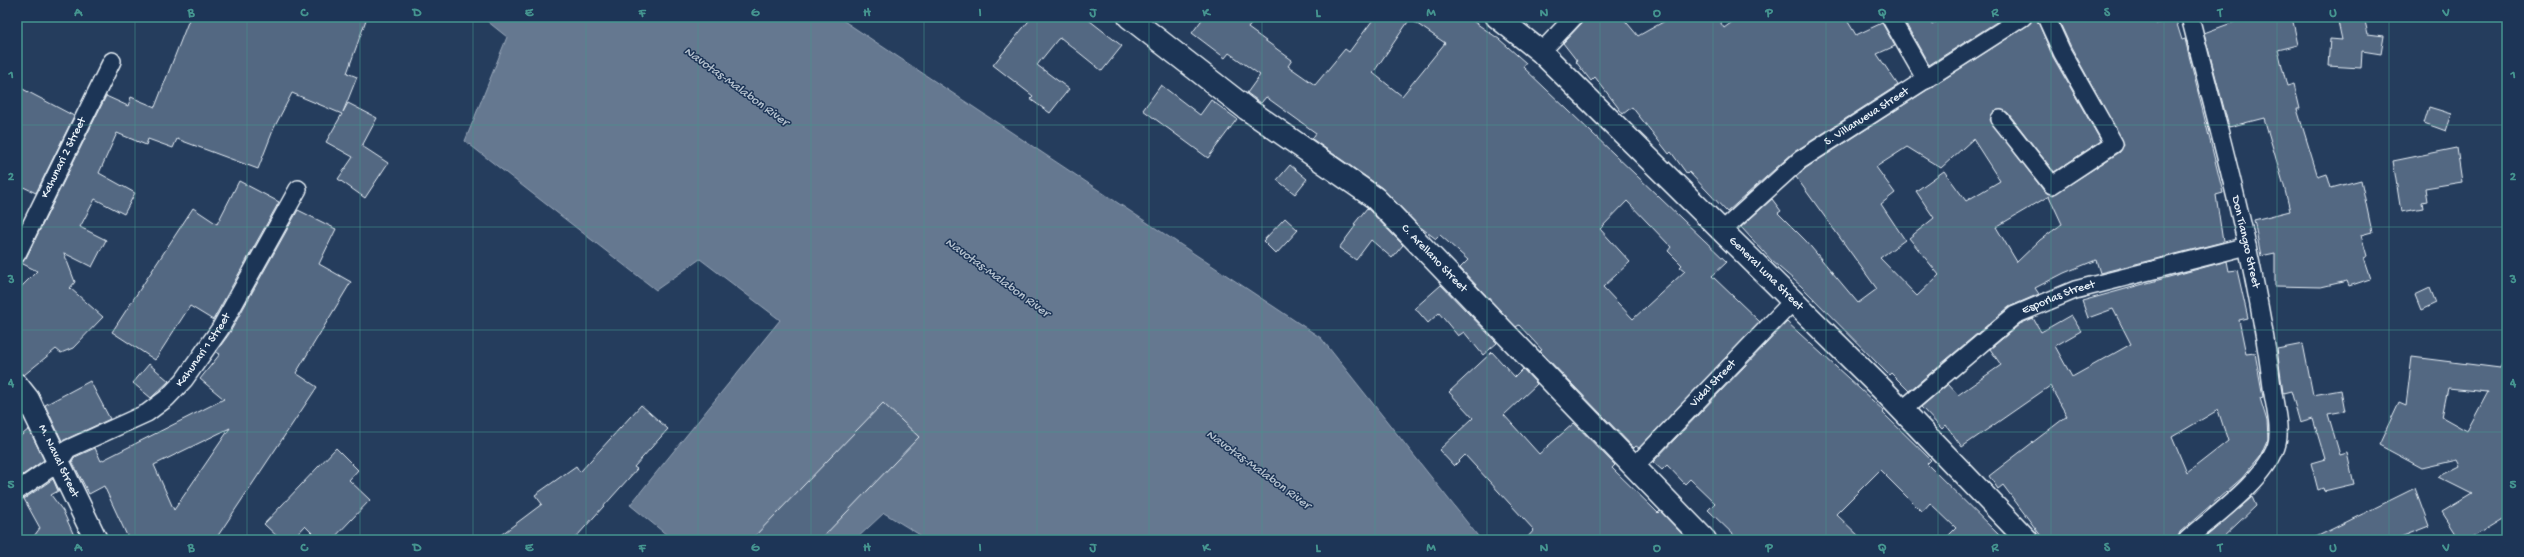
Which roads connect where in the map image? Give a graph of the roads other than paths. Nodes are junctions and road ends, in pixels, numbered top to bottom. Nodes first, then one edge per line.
1 (1129, 17) edge
2 (1574, 17) edge
3 (1890, 17) edge
4 (2046, 17) edge
5 (2190, 17) edge
6 (2018, 18) edge
7 (1505, 19) edge
8 (1541, 52) junction
9 (112, 62) dead end
10 (1926, 80) junction
11 (2000, 119) dead end
12 (298, 189) dead end
13 (1722, 232) junction
14 (2247, 246) junction
15 (17, 254) edge
16 (1793, 301) junction
17 (17, 385) edge
18 (1901, 410) junction
19 (59, 462) junction
20 (1634, 467) junction
21 (17, 492) edge
22 (96, 540) edge
23 (1705, 540) edge
24 (2027, 540) edge
25 (2187, 540) edge

1 - 20 main road, C. Arellano Street
2 - 8 street
3 - 10 street
4 - 11 street
5 - 14 street, Don Tiangco Street
6 - 10 street, S. Villanueva Street
7 - 8 main road, General Luna Street
8 - 13 main road, General Luna Street
9 - 15 street, Kahunari 2 Street
10 - 13 street, S. Villanueva Street
12 - 19 street, Kahunari 1 Street
13 - 16 main road, General Luna Street
14 - 18 street, Esporlas Street
14 - 25 street, Don Tiangco Street
16 - 18 main road, General Luna Street
16 - 20 street, Vidal Street
17 - 19 main road, M. Naval Street
18 - 24 main road, General Luna Street
19 - 21 street, Kahunari 1 Street
19 - 22 main road, M. Naval Street
20 - 23 main road, C. Arellano Street

